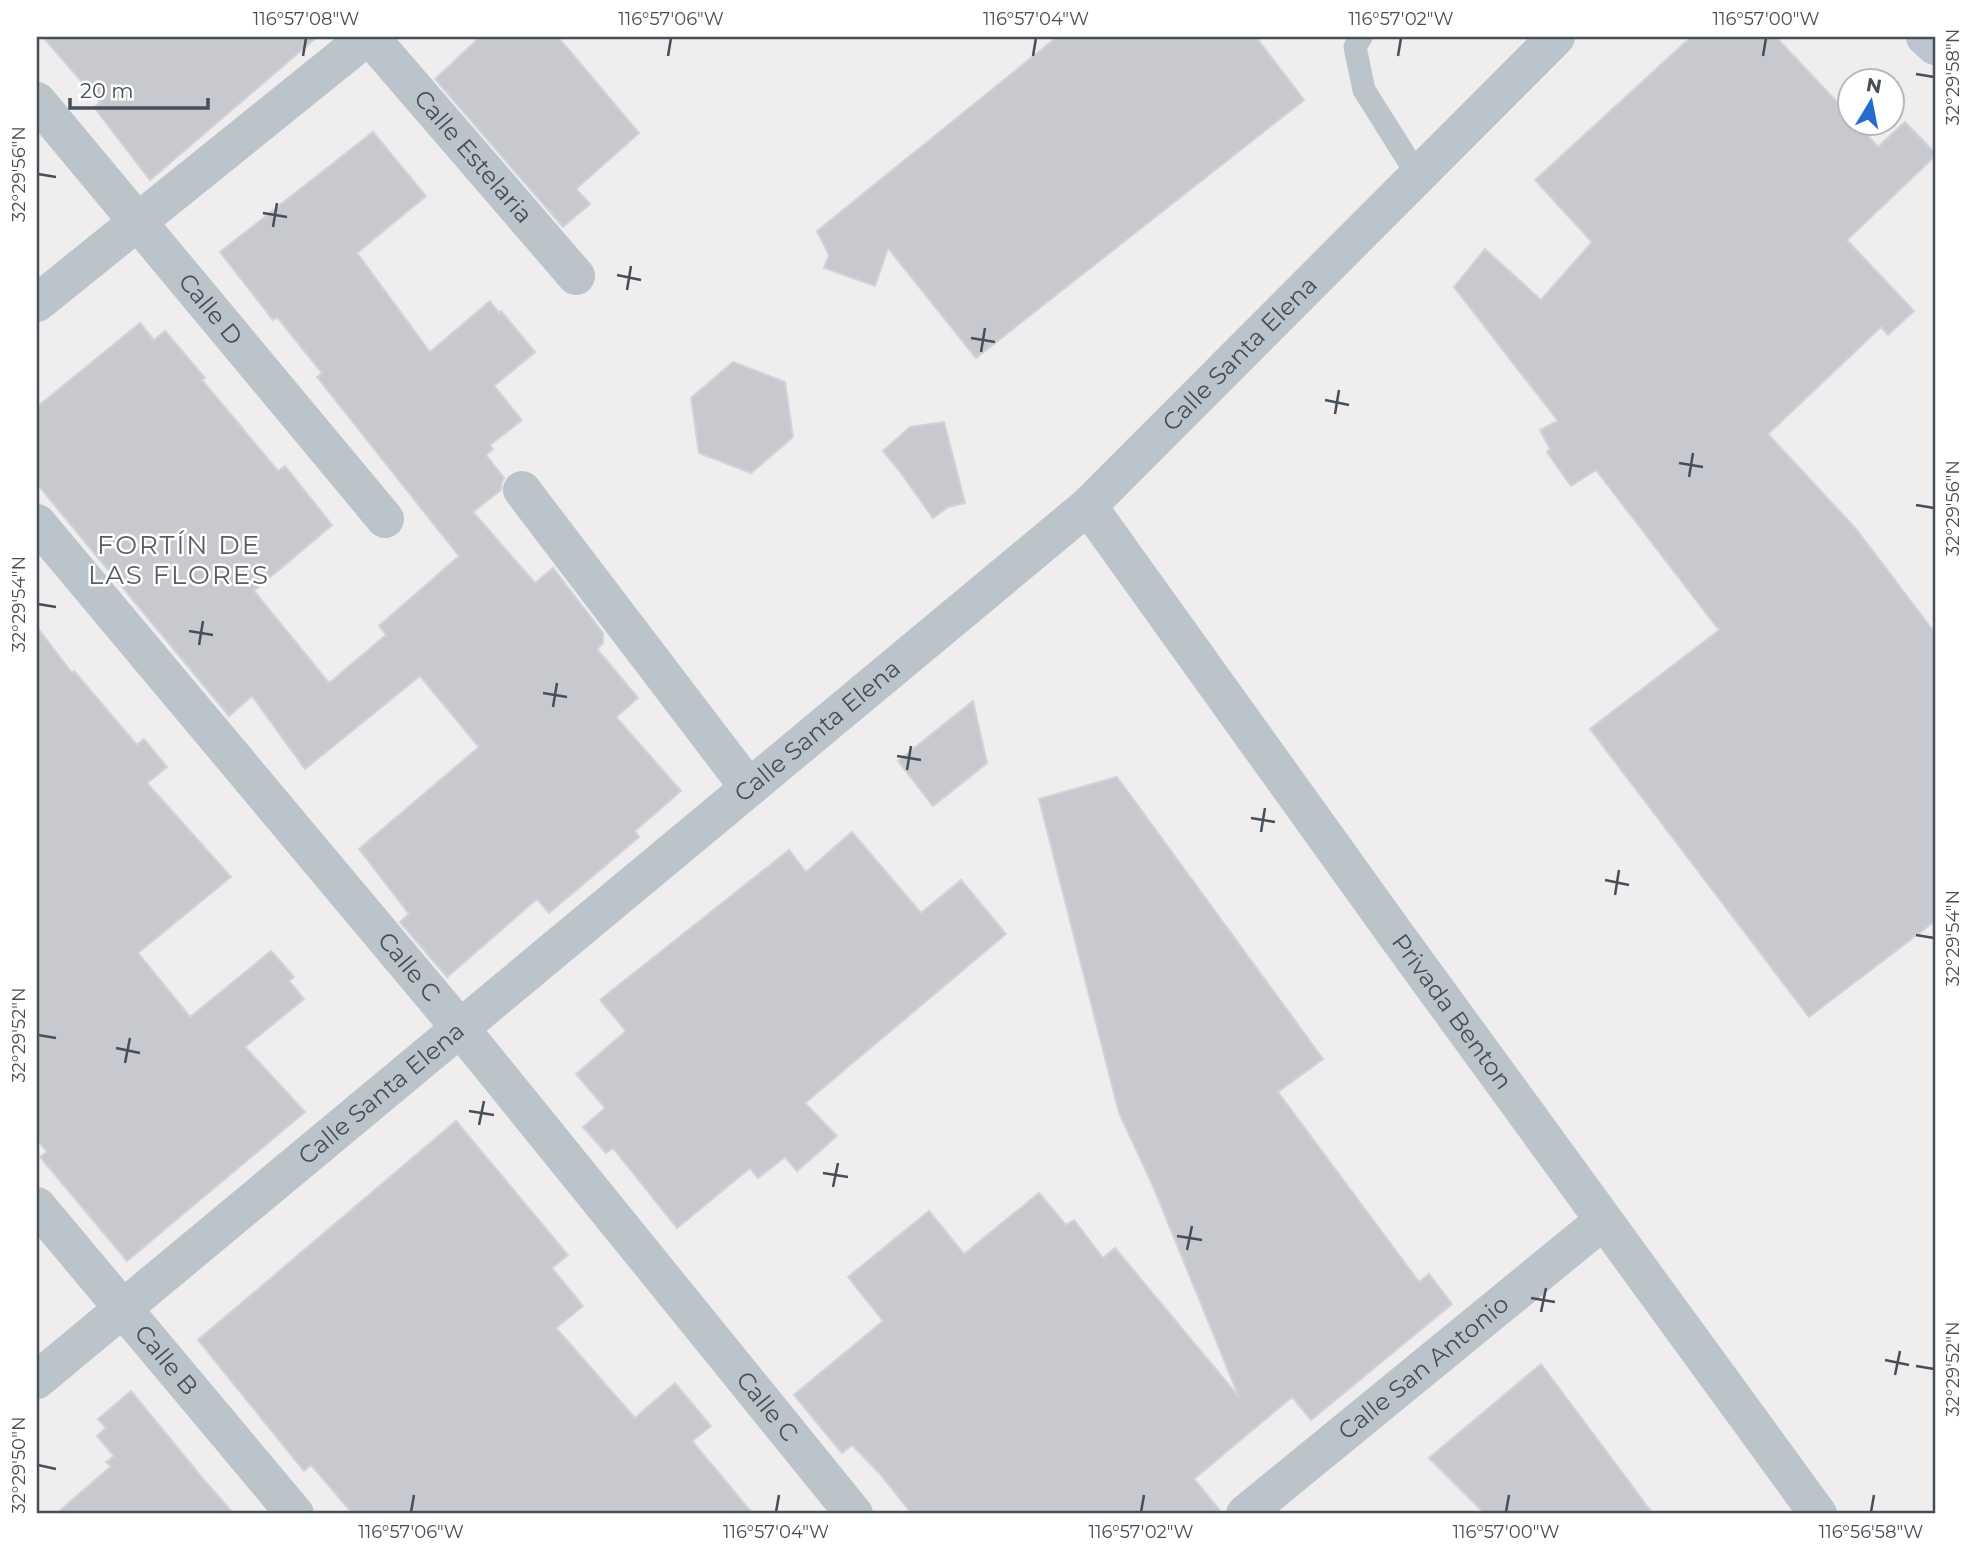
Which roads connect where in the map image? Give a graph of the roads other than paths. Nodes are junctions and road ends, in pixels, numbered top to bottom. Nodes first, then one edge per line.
1 (368, 37) edge
2 (1361, 37) edge
3 (1556, 37) edge
4 (1926, 37) edge
5 (1935, 47) edge
6 (37, 101) edge
7 (1418, 176) junction
8 (137, 221) junction
9 (576, 276) dead end
10 (37, 303) edge
11 (522, 491) dead end
12 (1088, 506) junction
13 (385, 519) dead end
14 (37, 523) edge
15 (749, 788) junction
16 (460, 1028) junction
17 (37, 1206) edge
18 (1603, 1222) junction
19 (122, 1309) junction
20 (37, 1380) edge
21 (296, 1514) edge
22 (855, 1514) edge
23 (1245, 1514) edge
24 (1818, 1514) edge

1 - 8 street
1 - 9 street, Calle Estelaria
2 - 7 lane
3 - 7 street, Calle Santa Elena
4 - 5 main road
6 - 8 street, Calle D
7 - 12 street, Calle Santa Elena
8 - 10 street
8 - 13 street, Calle D
11 - 15 street
12 - 15 street, Calle Santa Elena
12 - 18 street, Privada Benton
14 - 16 street, Calle C
15 - 16 street, Calle Santa Elena
16 - 19 street, Calle Santa Elena
16 - 22 street, Calle C
17 - 19 street, Calle B
18 - 23 street, Calle San Antonio
18 - 24 street, Privada Benton
19 - 20 street, Calle Santa Elena
19 - 21 street, Calle B

